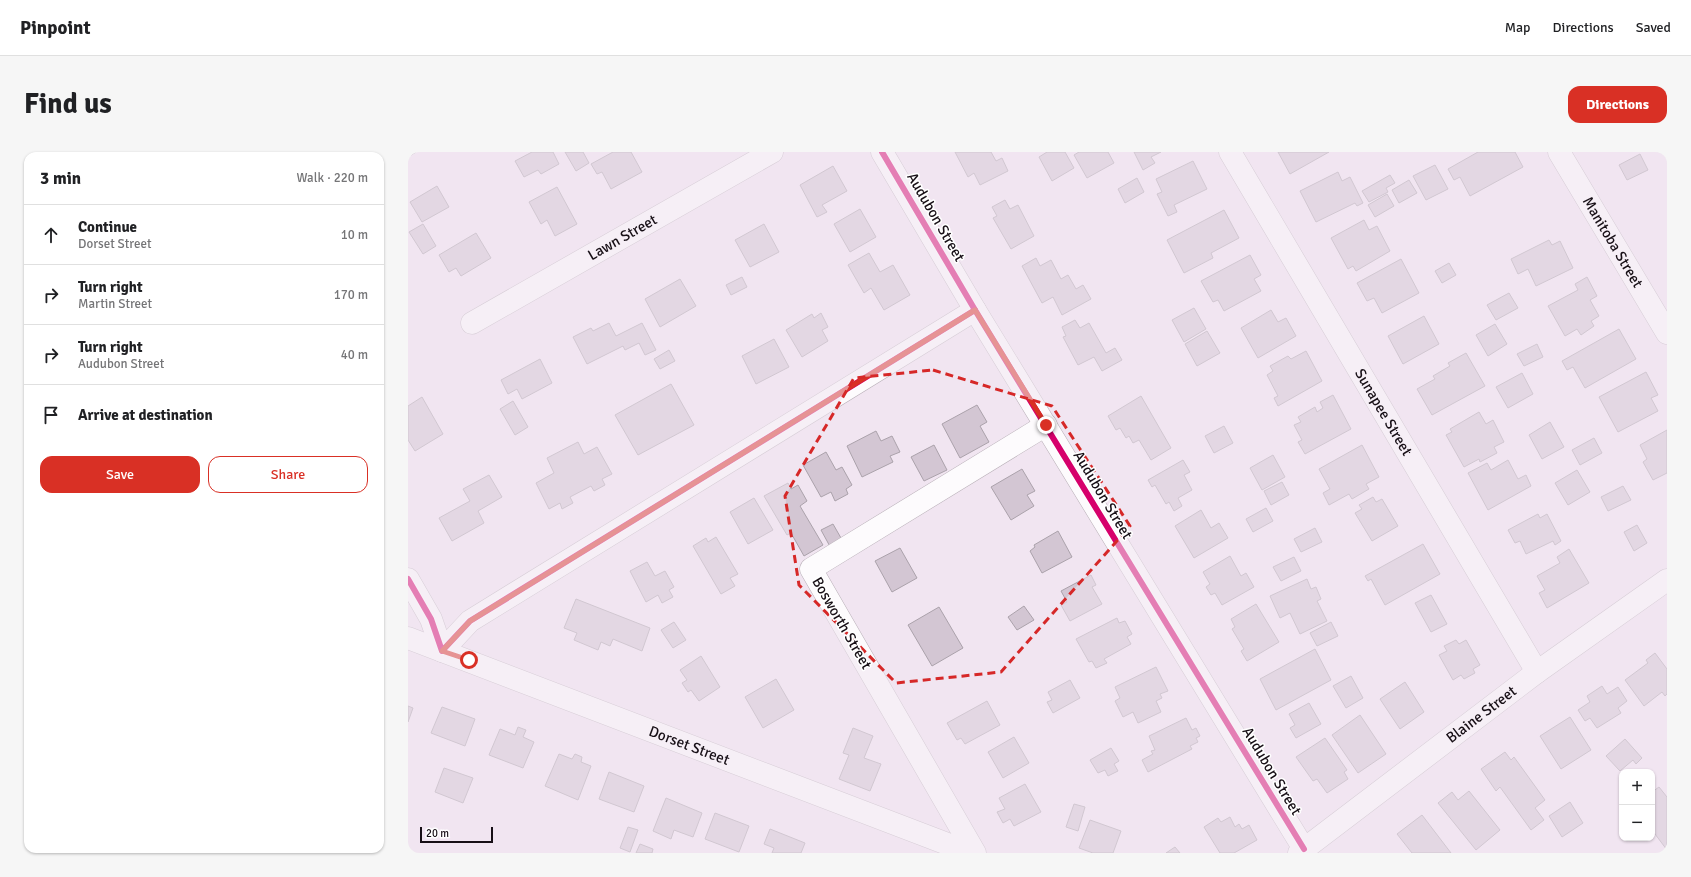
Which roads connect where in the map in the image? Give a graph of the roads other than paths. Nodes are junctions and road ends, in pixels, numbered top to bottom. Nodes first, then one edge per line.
1 (772, 152) edge
2 (882, 152) edge
3 (1230, 152) edge
4 (1559, 152) edge
5 (975, 310) junction
6 (472, 323) dead end
7 (1666, 324) edge
8 (1046, 425) junction
9 (408, 579) edge
10 (1667, 580) edge
11 (408, 638) edge
12 (442, 651) junction
13 (1537, 672) junction
14 (1302, 851) edge
15 (971, 853) edge
16 (975, 853) edge

1 - 6 street, Lawn Street
2 - 5 street, Audubon Street
3 - 13 street, Sunapee Street
4 - 7 street, Manitoba Street
5 - 8 street, Audubon Street
5 - 12 street
8 - 14 street, Audubon Street
8 - 16 street, Bosworth Street
9 - 12 street
10 - 13 street, Blaine Street
11 - 12 street, Dorset Street
12 - 15 street, Dorset Street
13 - 14 street, Blaine Street

